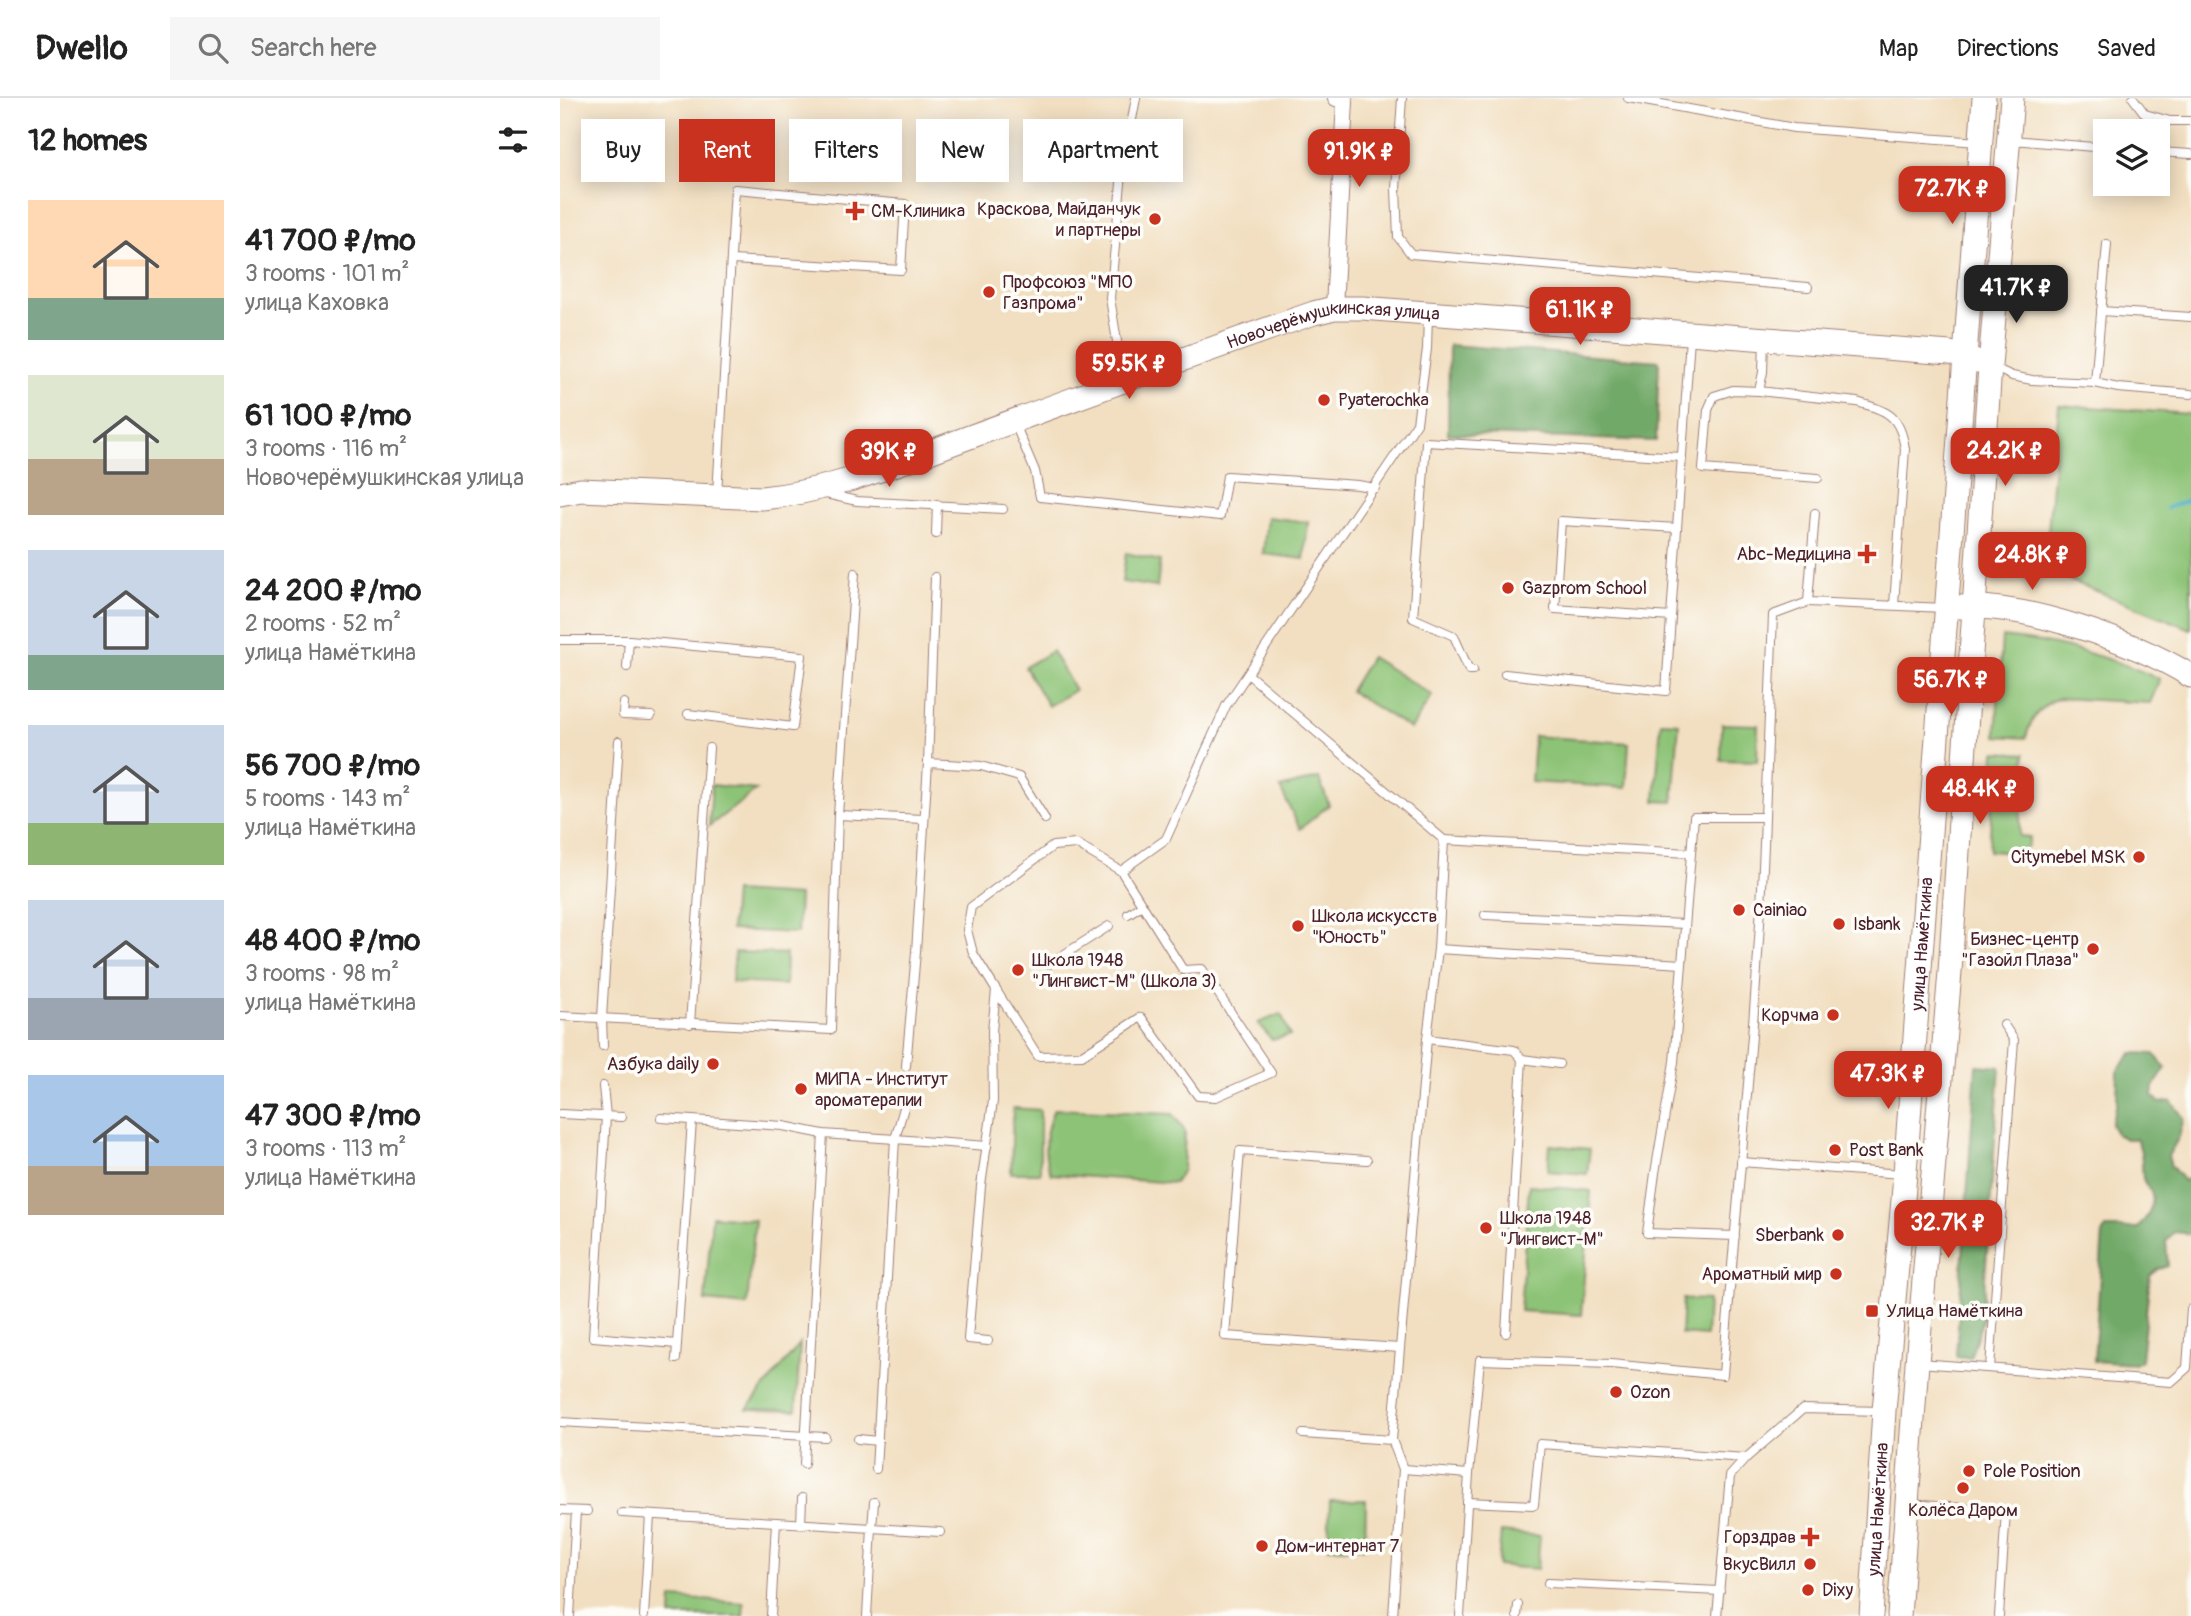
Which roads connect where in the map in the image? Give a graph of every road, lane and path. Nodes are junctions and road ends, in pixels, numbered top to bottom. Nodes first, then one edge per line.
1 (1136, 98) edge
2 (1402, 98) edge
3 (1628, 98) edge
4 (1984, 98) edge
5 (2012, 98) edge
6 (2133, 98) edge
7 (1342, 99) edge
8 (2191, 121) edge
9 (2009, 140) junction
10 (1980, 142) junction
11 (2093, 147) edge
12 (2170, 153) edge
13 (2191, 154) edge
14 (2107, 244) dead end
15 (732, 260) junction
16 (1997, 282) junction
17 (2039, 285) dead end
18 (1808, 287) dead end
19 (1334, 308) junction
20 (2101, 311) junction
21 (1428, 314) junction
22 (2191, 317) edge
23 (1691, 334) junction
24 (1764, 340) junction
25 (1964, 356) junction
26 (1990, 366) junction
27 (1123, 380) junction
28 (2095, 383) junction
29 (1759, 391) junction
30 (2191, 394) edge
31 (1013, 421) junction
32 (1682, 457) junction
33 (1818, 478) dead end
34 (1375, 488) junction
35 (810, 490) junction
36 (560, 494) edge
37 (717, 497) junction
38 (937, 504) junction
39 (1003, 509) dead end
40 (1815, 513) dead end
41 (1677, 528) junction
42 (936, 534) dead end
43 (855, 573) dead end
44 (935, 577) dead end
45 (1808, 602) junction
46 (1894, 606) junction
47 (1974, 606) junction
48 (1946, 608) junction
49 (1671, 617) junction
50 (560, 640) edge
51 (629, 640) junction
52 (627, 667) dead end
53 (1473, 670) dead end
54 (1505, 674) dead end
55 (1250, 675) junction
56 (2191, 676) edge
57 (624, 703) dead end
58 (688, 715) dead end
59 (651, 716) dead end
60 (620, 741) dead end
61 (709, 748) dead end
62 (1937, 748) junction
63 (1964, 748) junction
64 (928, 763) junction
65 (838, 815) junction
66 (1765, 817) junction
67 (923, 819) junction
68 (1045, 819) dead end
69 (1444, 840) junction
70 (1690, 852) junction
71 (1121, 871) junction
72 (1142, 905) junction
73 (1128, 914) dead end
74 (1485, 915) dead end
75 (1685, 924) junction
76 (1109, 926) dead end
77 (1438, 949) junction
78 (1049, 964) dead end
79 (1682, 964) junction
80 (996, 990) junction
81 (560, 1016) edge
82 (601, 1018) junction
83 (690, 1024) junction
84 (2004, 1025) dead end
85 (1427, 1039) junction
86 (603, 1046) dead end
87 (1522, 1059) junction
88 (1559, 1063) dead end
89 (906, 1066) dead end
90 (603, 1086) dead end
91 (905, 1104) dead end
92 (560, 1114) edge
93 (606, 1116) junction
94 (622, 1117) dead end
95 (661, 1118) dead end
96 (692, 1120) junction
97 (823, 1134) junction
98 (895, 1139) junction
99 (987, 1146) junction
100 (1367, 1160) dead end
101 (1741, 1162) junction
102 (1905, 1174) junction
103 (1735, 1236) junction
104 (2191, 1309) edge
105 (1506, 1333) dead end
106 (989, 1341) dead end
107 (677, 1344) junction
108 (1400, 1348) junction
109 (676, 1359) dead end
110 (1917, 1363) junction
111 (1990, 1368) junction
112 (1884, 1411) junction
113 (560, 1422) edge
114 (1303, 1434) dead end
115 (806, 1436) junction
116 (825, 1437) dead end
117 (858, 1439) dead end
118 (1392, 1440) junction
119 (878, 1441) junction
120 (1746, 1458) junction
121 (804, 1464) dead end
122 (876, 1469) dead end
123 (1403, 1469) junction
124 (1469, 1474) junction
125 (802, 1498) dead end
126 (874, 1502) dead end
127 (1467, 1502) junction
128 (1908, 1504) junction
129 (560, 1510) edge
130 (576, 1511) junction
131 (587, 1511) dead end
132 (622, 1513) dead end
133 (650, 1515) junction
134 (776, 1522) junction
135 (801, 1524) junction
136 (872, 1528) junction
137 (940, 1532) dead end
138 (1548, 1583) dead end
139 (1720, 1591) junction
140 (1518, 1605) dead end
141 (570, 1616) edge
142 (644, 1616) edge
143 (771, 1616) edge
144 (867, 1616) edge
145 (1393, 1616) edge
146 (1460, 1616) edge
147 (1517, 1616) edge
148 (1717, 1616) edge
149 (1871, 1616) edge
150 (1899, 1616) edge
151 (1999, 1616) edge

1 - 27 lane
2 - 18 lane
3 - 10 lane
4 - 10 main road, улица Намёткина
5 - 9 main road, улица Намёткина
6 - 8 lane
7 - 19 street
9 - 11 lane
9 - 16 main road, улица Намёткина
10 - 25 main road, улица Намёткина
12 - 13 lane
14 - 20 lane
15 - 15 lane
15 - 37 lane
16 - 17 lane
16 - 26 main road, улица Намёткина
19 - 21 main road, Новочерёмушкинская улица
19 - 27 main road, Новочерёмушкинская улица
20 - 22 lane
20 - 28 lane
21 - 23 main road, Новочерёмушкинская улица
21 - 34 lane
23 - 24 main road, Новочерёмушкинская улица
23 - 32 lane
24 - 25 main road, Новочерёмушкинская улица
24 - 29 lane
25 - 26 main road, Новочерёмушкинская улица
25 - 48 main road, улица Намёткина
26 - 28 lane
26 - 47 main road, улица Намёткина
27 - 31 main road, Новочерёмушкинская улица
28 - 30 lane
29 - 33 lane
29 - 46 lane
31 - 34 lane
31 - 35 main road, Новочерёмушкинская улица
32 - 41 lane
32 - 53 lane
34 - 55 lane
35 - 37 main road, Новочерёмушкинская улица
35 - 38 lane
36 - 37 main road, Новочерёмушкинская улица
38 - 39 lane
38 - 42 lane
40 - 45 lane
41 - 49 lane
41 - 49 lane
43 - 65 lane
44 - 64 lane
45 - 46 lane
45 - 66 lane
46 - 48 lane
47 - 48 main road
47 - 56 main road
47 - 63 main road, улица Намёткина
48 - 62 main road, улица Намёткина
49 - 54 lane
50 - 51 lane
51 - 52 lane
51 - 58 lane
55 - 69 lane
55 - 71 lane
57 - 59 lane
60 - 82 lane
61 - 83 lane
62 - 63 street
62 - 102 main road, улица Намёткина
63 - 110 main road, улица Намёткина
64 - 67 lane
64 - 68 lane
65 - 67 lane
65 - 83 lane
66 - 70 lane
66 - 101 lane
67 - 89 lane
69 - 70 lane
69 - 77 lane
70 - 75 lane
71 - 72 lane
71 - 80 lane
72 - 73 lane
72 - 80 lane
74 - 75 lane
75 - 79 lane
76 - 78 lane
77 - 79 lane
77 - 85 lane
79 - 103 lane
80 - 99 lane
81 - 82 lane
82 - 83 lane
82 - 86 lane
84 - 111 lane
85 - 87 lane
85 - 108 lane
87 - 88 lane
87 - 105 lane
90 - 93 lane
91 - 98 lane
92 - 93 lane
93 - 94 lane
93 - 107 lane
95 - 96 lane
96 - 97 lane
96 - 107 lane
97 - 98 lane
97 - 115 lane
98 - 99 lane
98 - 119 lane
99 - 106 lane
100 - 108 lane
101 - 102 lane
101 - 103 lane
102 - 112 main road, улица Намёткина
103 - 124 lane
104 - 111 lane
107 - 109 lane
108 - 118 lane
110 - 111 lane
110 - 128 main road, улица Намёткина
112 - 120 lane
112 - 149 main road, улица Намёткина
113 - 115 lane
114 - 118 lane
115 - 116 lane
115 - 121 lane
117 - 119 lane
118 - 123 lane
119 - 122 lane
120 - 127 lane
120 - 139 lane
123 - 124 lane
123 - 145 lane
124 - 127 lane
125 - 135 lane
126 - 136 lane
127 - 146 lane
128 - 150 main road, улица Намёткина
128 - 151 lane
129 - 130 lane
130 - 131 lane
130 - 141 lane
132 - 133 lane
133 - 134 lane
133 - 142 lane
134 - 135 lane
134 - 143 lane
135 - 136 lane
136 - 137 lane
136 - 144 lane
138 - 139 lane
139 - 148 lane
140 - 147 lane

